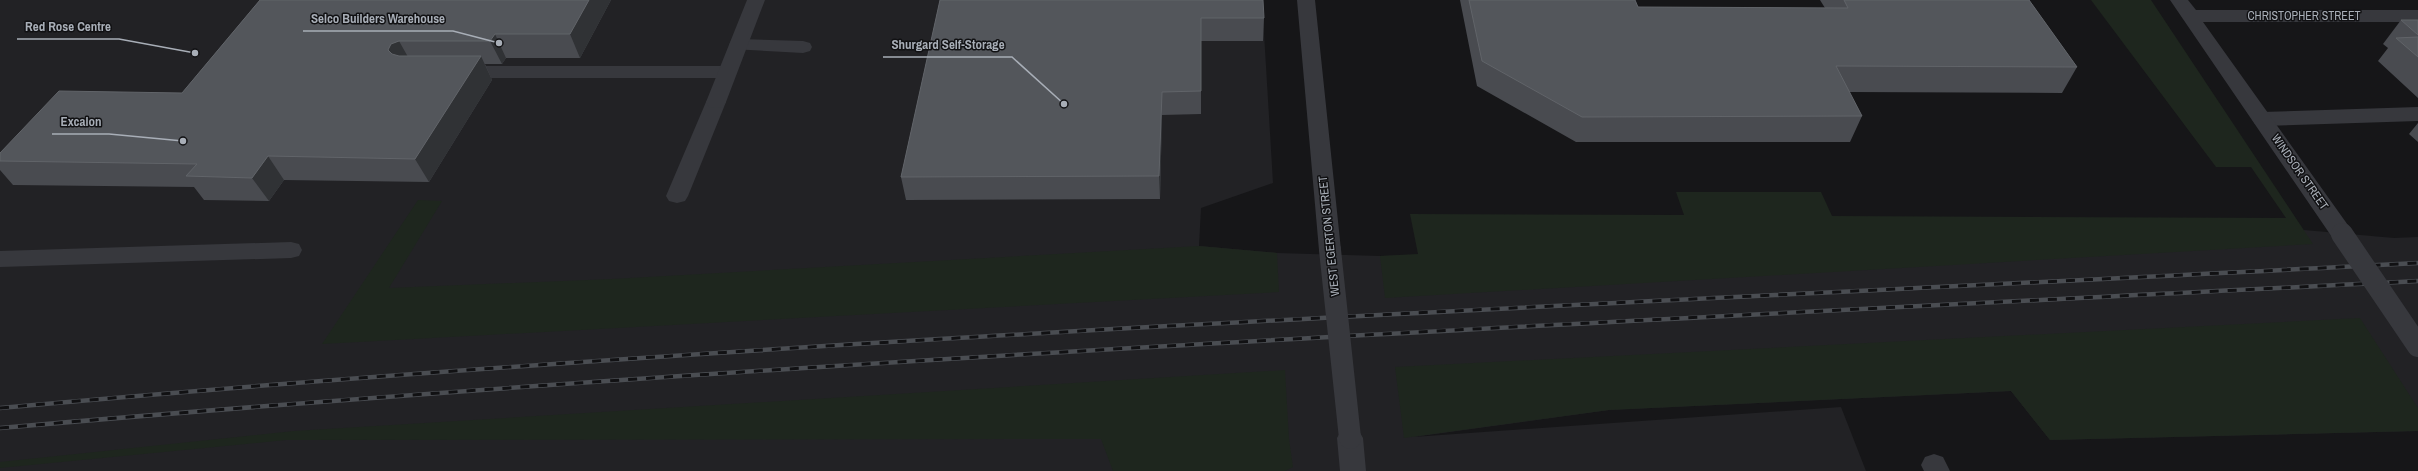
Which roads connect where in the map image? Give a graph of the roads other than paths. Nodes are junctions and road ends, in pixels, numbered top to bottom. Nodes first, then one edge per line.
1 (756, 0) edge
2 (1306, 0) edge
3 (2185, 8) edge
4 (2418, 16) edge
5 (738, 45) junction
6 (803, 47) dead end
7 (436, 72) edge
8 (727, 72) junction
9 (2418, 114) edge
10 (2262, 119) junction
11 (677, 196) dead end
12 (291, 250) dead end
13 (0, 259) edge
14 (2418, 346) edge
15 (1353, 471) edge

1 - 5 street
2 - 15 street, WEST EGERTON STREET, bridge
3 - 4 street, CHRISTOPHER STREET
3 - 10 street, WINDSOR STREET
5 - 6 street
5 - 8 street
7 - 8 street
8 - 11 street
9 - 10 street
10 - 14 street, WINDSOR STREET, bridge
12 - 13 street

